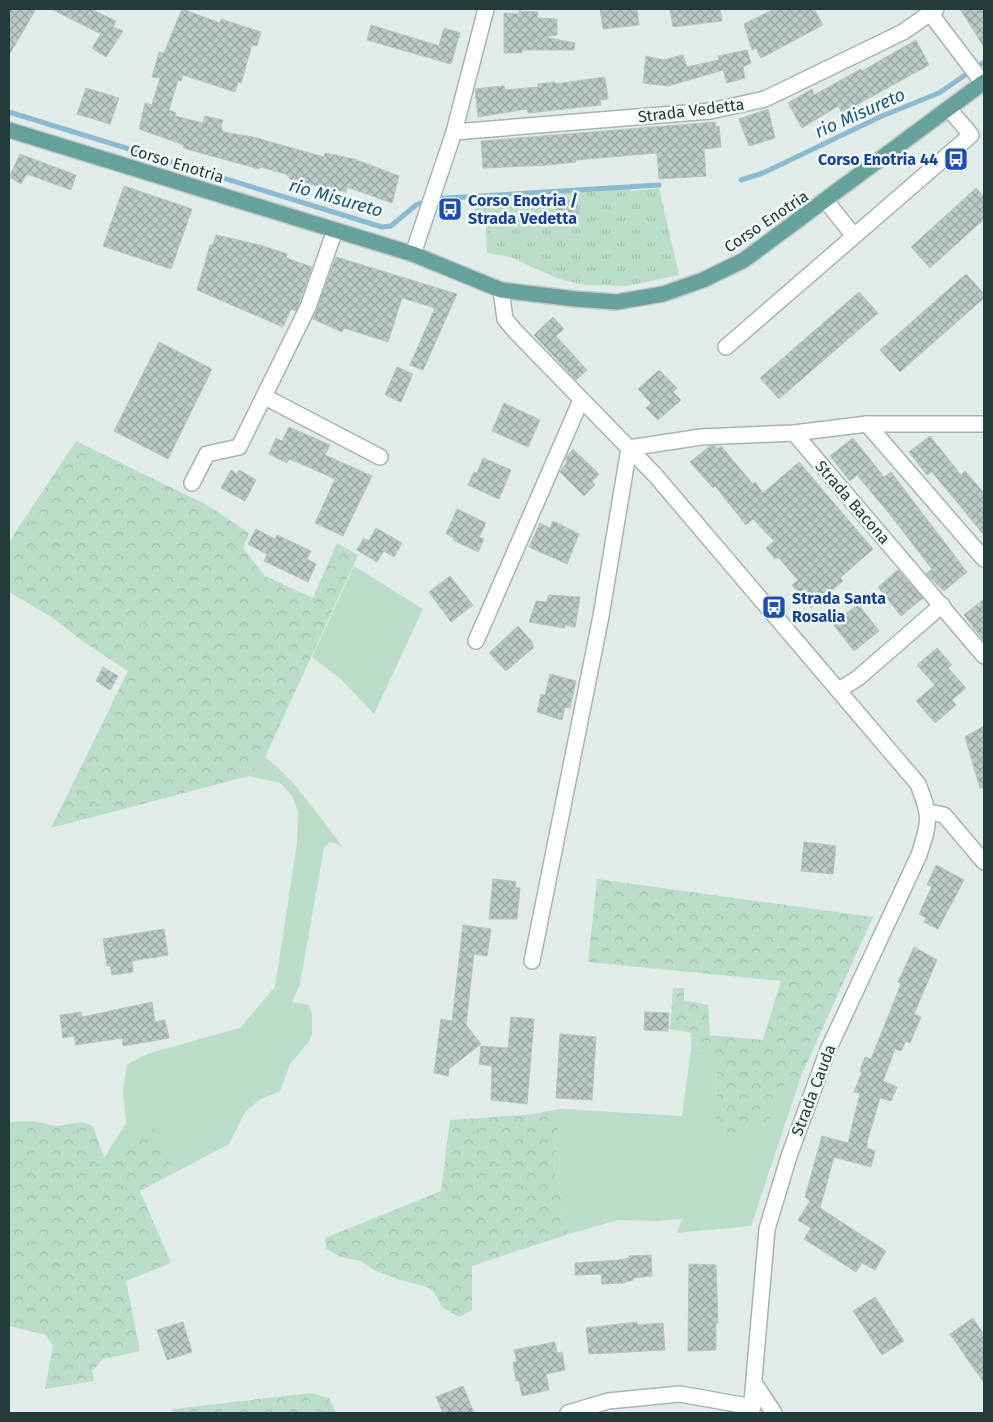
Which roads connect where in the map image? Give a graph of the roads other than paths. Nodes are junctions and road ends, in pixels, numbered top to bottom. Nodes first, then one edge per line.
1 (486, 9) edge
2 (933, 11) edge
3 (979, 77) edge
4 (949, 109) junction
5 (9, 130) edge
6 (454, 132) junction
7 (826, 201) junction
8 (335, 230) junction
9 (854, 236) junction
10 (413, 254) junction
11 (501, 290) junction
12 (726, 347) dead end
13 (265, 398) junction
14 (581, 400) junction
15 (867, 424) junction
16 (984, 424) edge
17 (794, 433) junction
18 (629, 448) junction
19 (380, 457) dead end
20 (192, 484) dead end
21 (984, 559) edge
22 (942, 605) junction
23 (476, 642) dead end
24 (984, 656) edge
25 (839, 690) junction
26 (929, 812) junction
27 (984, 862) edge
28 (532, 961) dead end
29 (755, 1384) junction
30 (629, 1406) edge
31 (752, 1410) edge
32 (568, 1413) edge
33 (774, 1413) edge

1 - 6 street
2 - 3 street
2 - 6 street, Strada Vedetta
3 - 4 main road, Corso Enotria
4 - 7 main road, Corso Enotria
4 - 9 street
5 - 8 main road, Corso Enotria
6 - 10 street
7 - 9 street
7 - 11 main road, Corso Enotria
8 - 10 main road, Corso Enotria
8 - 13 street
9 - 12 street
10 - 11 main road, Corso Enotria
11 - 14 street
13 - 19 street
13 - 20 street
14 - 18 street
14 - 23 street
15 - 16 street
15 - 17 street
15 - 21 street
17 - 18 street
17 - 22 street, Strada Bacona
18 - 25 street
18 - 28 street
22 - 24 street
22 - 25 street
25 - 26 street
26 - 27 street
26 - 29 street, Strada Cauda
29 - 31 street, Strada Cauda
29 - 33 street
30 - 31 street
30 - 32 street

